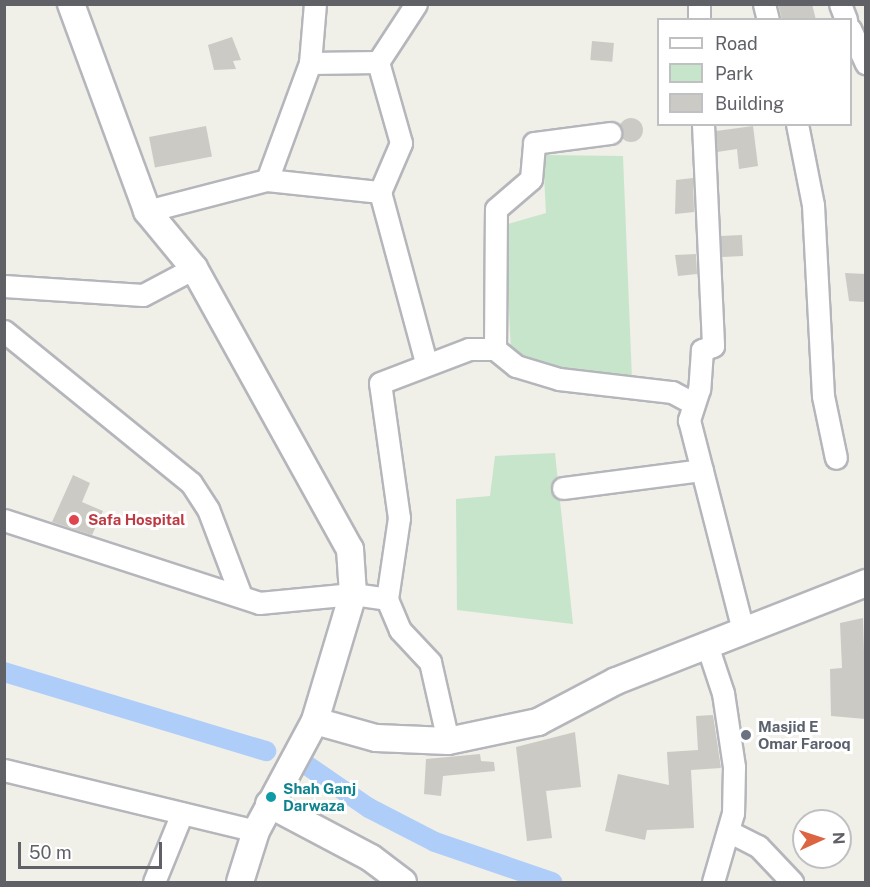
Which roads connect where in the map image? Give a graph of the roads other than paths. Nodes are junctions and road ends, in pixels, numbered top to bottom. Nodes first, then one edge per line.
1 (71, 4) edge
2 (416, 4) edge
3 (312, 8) edge
4 (852, 33) edge
5 (864, 54) edge
6 (310, 63) junction
7 (378, 63) junction
8 (703, 126) edge
9 (797, 126) edge
10 (610, 134) dead end
11 (267, 180) junction
12 (380, 192) junction
13 (147, 211) junction
14 (194, 268) junction
15 (4, 286) edge
16 (4, 331) edge
17 (495, 349) junction
18 (426, 363) junction
19 (691, 402) junction
20 (836, 458) dead end
21 (702, 470) junction
22 (563, 488) dead end
23 (4, 520) edge
24 (866, 583) edge
25 (353, 594) junction
26 (241, 596) junction
27 (387, 600) junction
28 (743, 630) junction
29 (708, 648) junction
30 (315, 722) junction
31 (448, 741) junction
32 (4, 770) edge
33 (269, 804) junction
34 (182, 813) junction
35 (256, 831) junction
36 (728, 831) junction
37 (154, 882) edge
38 (240, 882) edge
39 (403, 882) edge
40 (714, 882) edge
41 (792, 882) edge

1 - 13 street
2 - 7 street
3 - 6 street
4 - 5 street
6 - 7 street
6 - 11 street
7 - 12 street
8 - 19 street
9 - 20 street
10 - 17 street
11 - 12 street
11 - 13 street
12 - 18 street
13 - 14 street
14 - 15 street
14 - 25 street
16 - 26 street
17 - 18 street
17 - 19 street
18 - 27 street
19 - 21 street
21 - 22 street
21 - 28 street
23 - 26 street
24 - 28 street
25 - 26 street
25 - 27 street
25 - 30 street
27 - 31 street
28 - 29 street
29 - 31 street
29 - 36 street
30 - 31 street
30 - 33 street
32 - 34 street
33 - 35 street
33 - 39 street
34 - 35 street
34 - 37 street
35 - 38 street
36 - 40 street
36 - 41 street

